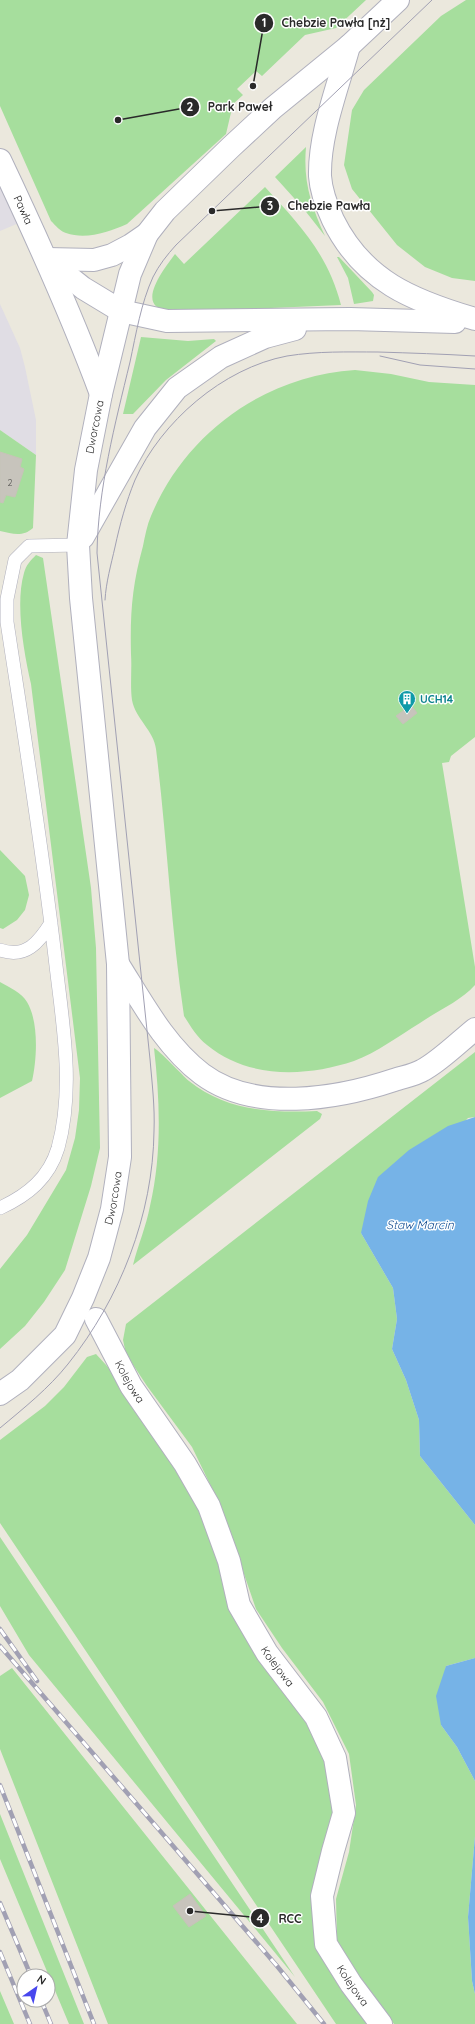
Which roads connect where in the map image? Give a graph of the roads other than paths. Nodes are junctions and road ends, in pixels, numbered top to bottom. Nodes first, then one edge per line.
1 (398, 0) edge
2 (349, 46) junction
3 (0, 160) edge
4 (147, 234) junction
5 (47, 259) junction
6 (121, 311) junction
7 (475, 319) edge
8 (327, 320) junction
9 (475, 323) edge
10 (101, 394) junction
11 (78, 545) junction
12 (51, 923) junction
13 (0, 950) edge
14 (118, 964) junction
15 (475, 1029) edge
16 (0, 1208) edge
17 (96, 1319) dead end
18 (0, 1394) edge
19 (381, 2024) edge

1 - 2 main road
2 - 4 main road
2 - 7 main road
3 - 5 main road, Pawła
4 - 5 main road
4 - 6 main road, Dworcowa
5 - 6 main road
5 - 10 main road, Pawła
6 - 8 main road
6 - 10 main road, Dworcowa
8 - 9 main road
8 - 11 main road
10 - 11 main road, Dworcowa
11 - 12 lane
11 - 14 main road, Dworcowa
12 - 13 lane
12 - 16 lane
14 - 15 main road
14 - 18 main road, Dworcowa
17 - 19 main road, Kolejowa

